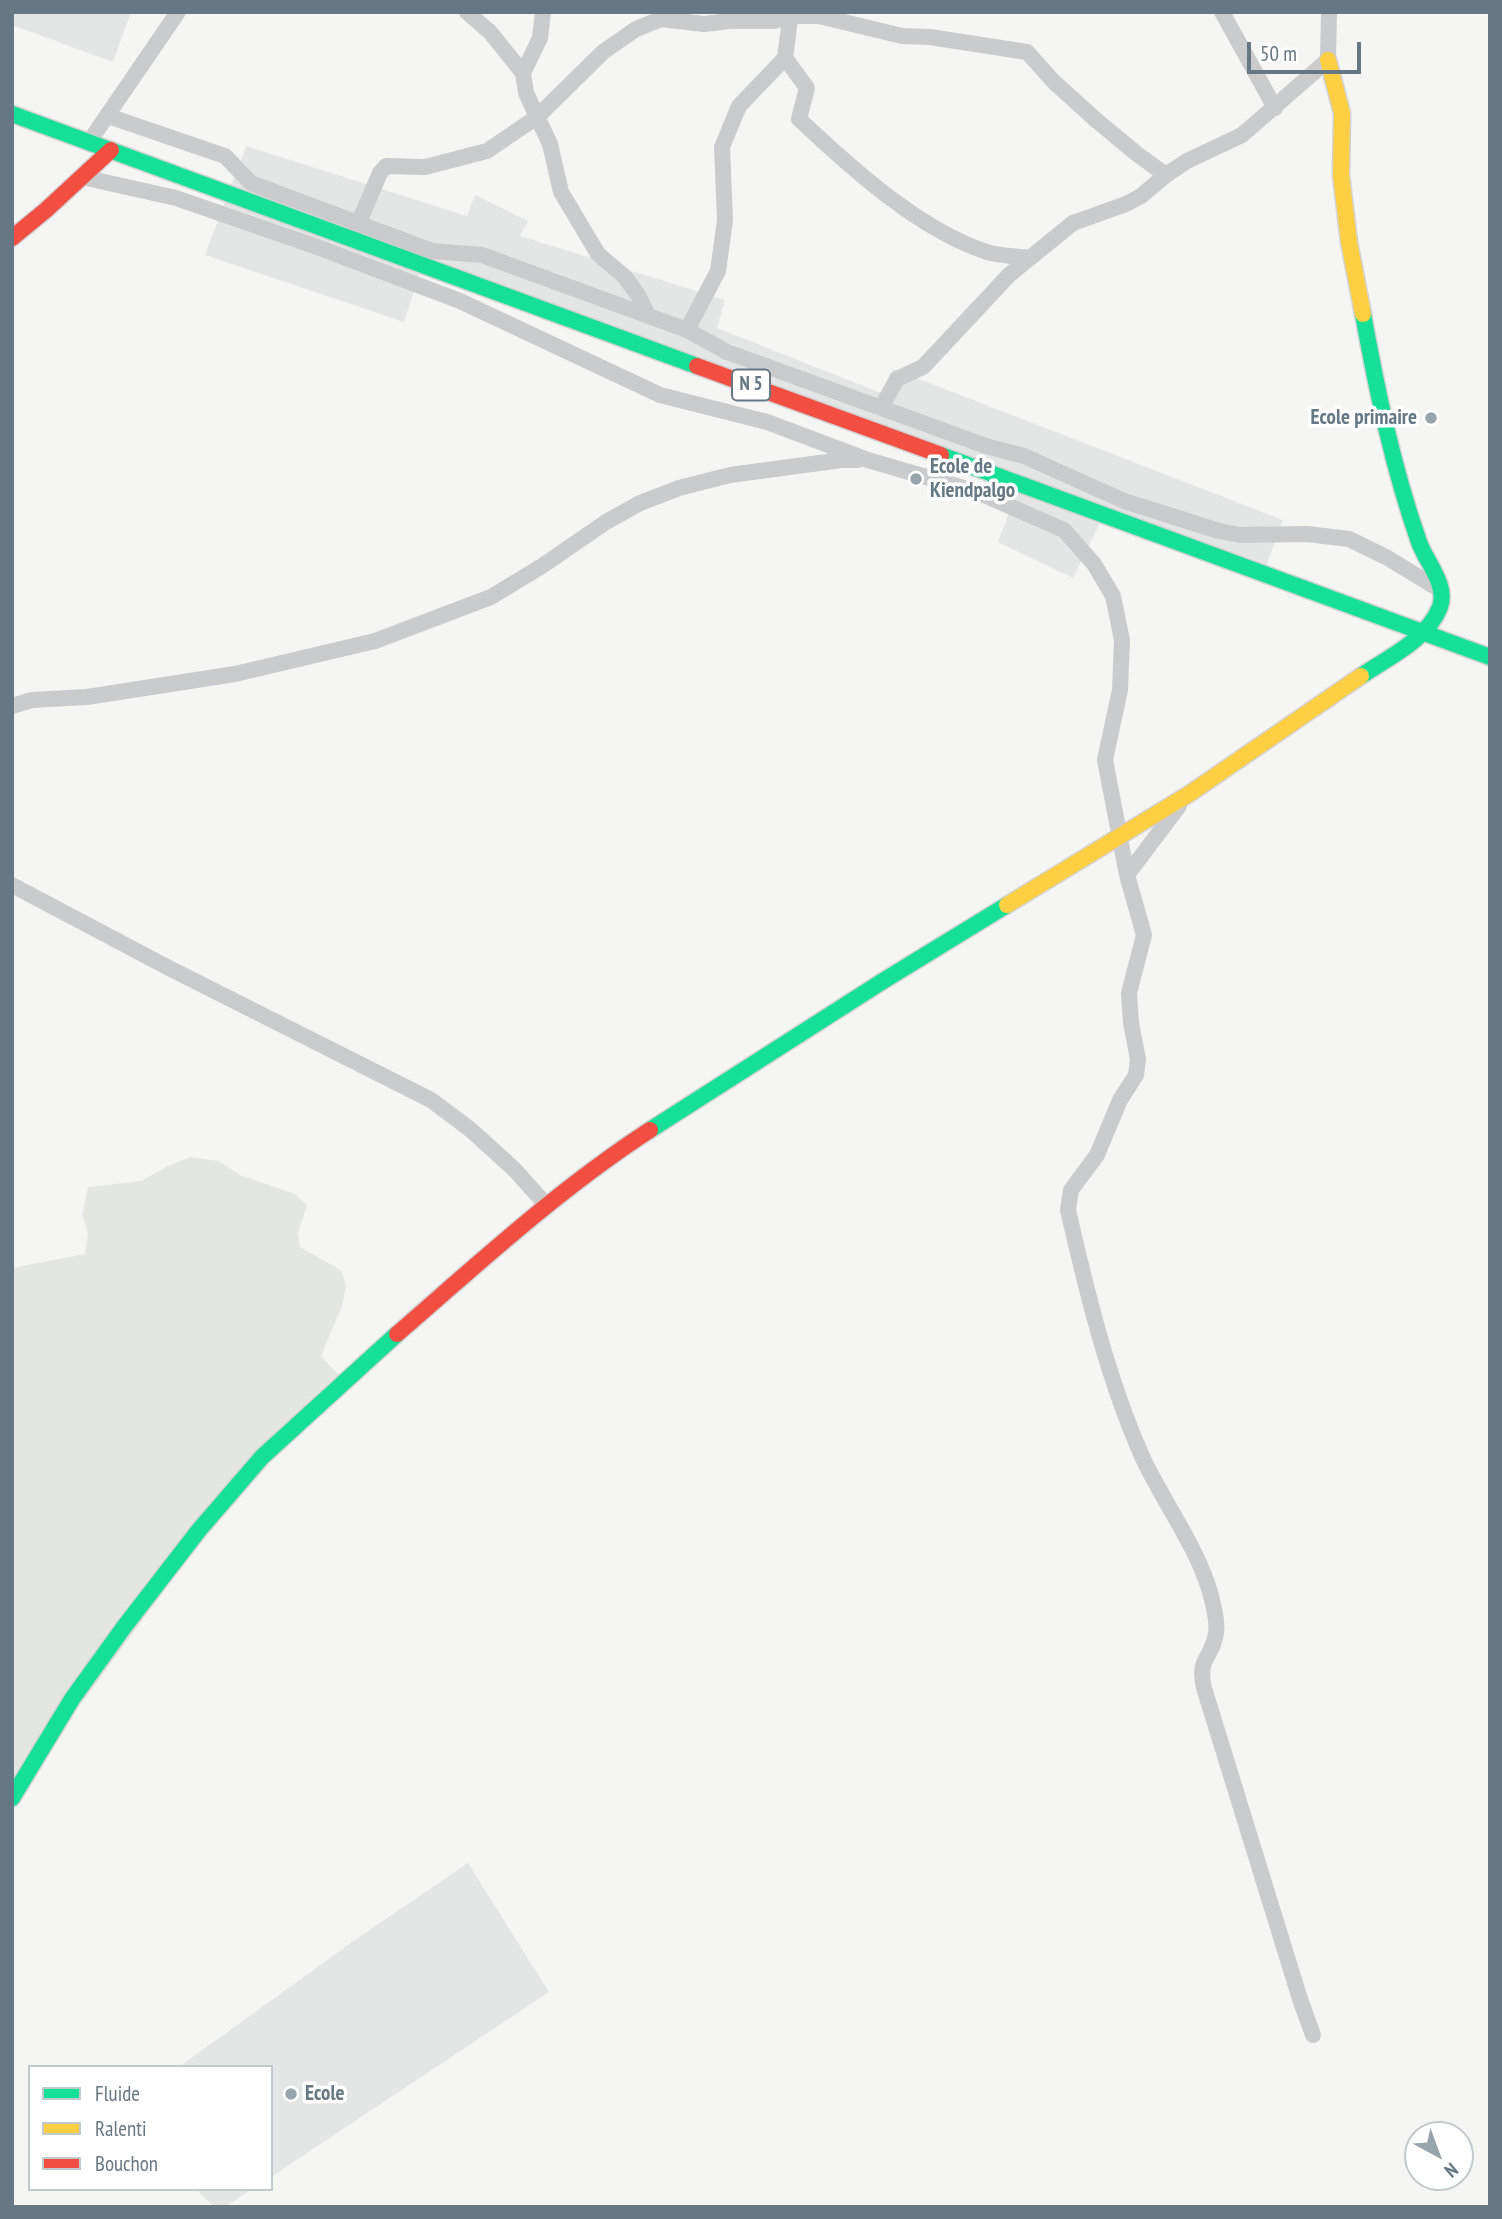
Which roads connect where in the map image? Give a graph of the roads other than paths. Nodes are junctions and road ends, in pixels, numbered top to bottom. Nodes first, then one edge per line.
1 (178, 12) edge
2 (467, 12) edge
3 (544, 12) edge
4 (1222, 12) edge
5 (1329, 12) edge
6 (791, 14) edge
7 (848, 17) edge
8 (785, 58) junction
9 (1328, 60) junction
10 (523, 73) junction
11 (1275, 108) junction
12 (12, 114) edge
13 (108, 116) junction
14 (537, 117) junction
15 (89, 142) junction
16 (111, 150) junction
17 (1166, 175) junction
18 (82, 177) junction
19 (359, 223) junction
20 (12, 237) edge
21 (352, 239) junction
22 (1030, 258) junction
23 (648, 315) junction
24 (687, 330) junction
25 (881, 408) junction
26 (868, 460) junction
27 (1442, 591) junction
28 (1424, 632) junction
29 (1490, 657) edge
30 (12, 706) edge
31 (1189, 794) junction
32 (1119, 836) junction
33 (1127, 875) junction
34 (12, 885) edge
35 (547, 1206) junction
36 (12, 1798) edge
37 (1313, 2035) dead end

1 - 13 street
2 - 10 street
3 - 10 street
4 - 11 street
5 - 9 street
6 - 7 street
6 - 8 street
6 - 14 street
7 - 17 street
8 - 22 street
8 - 24 street
9 - 11 street
9 - 27 main road
10 - 14 street
11 - 17 street
12 - 15 main road, N 5
13 - 15 street
13 - 19 street
14 - 19 street
14 - 23 street
15 - 16 main road, N 5
16 - 18 main road
16 - 21 main road, N 5
17 - 22 street
18 - 20 main road
18 - 26 street
19 - 21 street
19 - 23 street
21 - 28 main road, N 5
22 - 25 street
23 - 24 street
24 - 25 street
25 - 27 street
26 - 30 street
26 - 32 street
27 - 28 main road
28 - 29 main road, N 5
28 - 31 main road
31 - 32 main road
31 - 33 street
32 - 33 street
32 - 35 main road
33 - 37 street
34 - 35 street
35 - 36 main road

